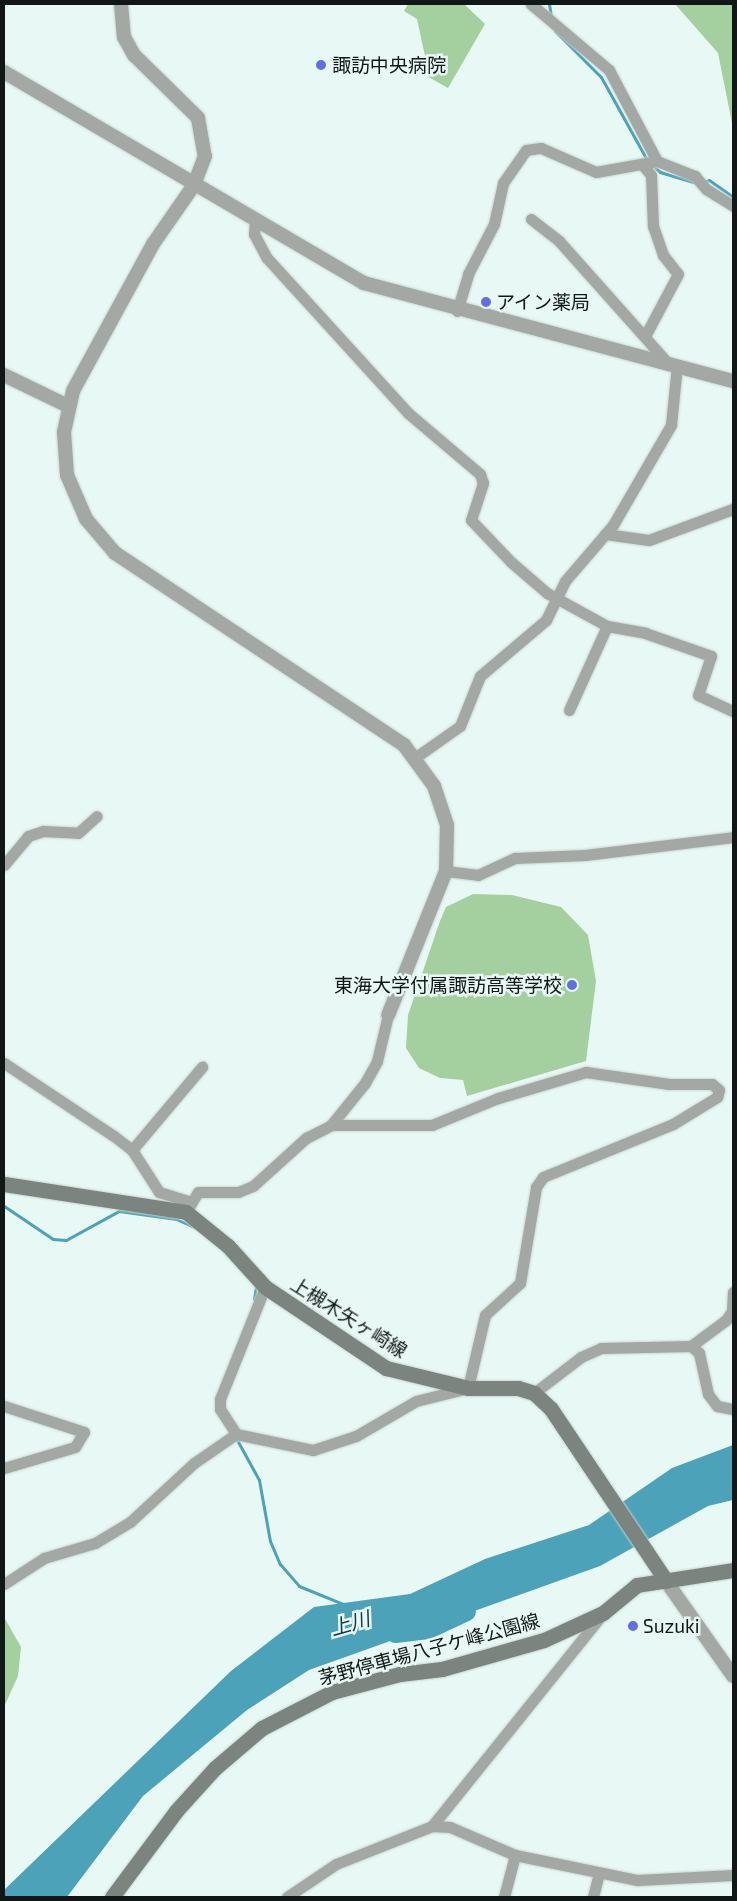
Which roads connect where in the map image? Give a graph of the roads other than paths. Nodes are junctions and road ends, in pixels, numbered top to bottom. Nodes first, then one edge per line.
1 (121, 4) edge
2 (531, 4) edge
3 (4, 72) edge
4 (657, 161) junction
5 (643, 164) junction
6 (194, 185) junction
7 (733, 206) edge
8 (531, 220) dead end
9 (255, 222) junction
10 (457, 311) junction
11 (645, 336) junction
12 (671, 363) junction
13 (4, 375) edge
14 (733, 381) edge
15 (68, 406) junction
16 (733, 509) edge
17 (605, 534) junction
18 (556, 597) junction
19 (607, 626) junction
20 (569, 710) dead end
21 (733, 711) edge
22 (416, 757) junction
23 (97, 816) dead end
24 (733, 836) edge
25 (4, 865) edge
26 (446, 871) junction
27 (388, 1015) joint
28 (4, 1062) edge
29 (202, 1067) dead end
30 (331, 1125) junction
31 (132, 1150) junction
32 (4, 1184) edge
33 (189, 1207) junction
34 (265, 1288) junction
35 (733, 1292) edge
36 (691, 1346) junction
37 (468, 1388) junction
38 (534, 1392) junction
39 (4, 1406) edge
40 (733, 1409) edge
41 (233, 1437) junction
42 (4, 1468) edge
43 (733, 1570) edge
44 (666, 1581) junction
45 (4, 1584) edge
46 (603, 1613) junction
47 (733, 1676) edge
48 (432, 1826) junction
49 (515, 1855) junction
50 (599, 1873) junction
51 (733, 1875) edge
52 (112, 1897) edge
53 (287, 1897) edge
54 (504, 1897) edge
55 (593, 1897) edge

1 - 6 street
2 - 4 street
3 - 6 street
4 - 5 street
4 - 7 street
5 - 10 street
5 - 11 street
6 - 9 street
6 - 15 street
8 - 11 street
9 - 10 street
9 - 18 street
10 - 12 street
11 - 12 street
12 - 14 street
12 - 17 street
13 - 15 street
15 - 22 street
16 - 17 street
17 - 18 street
18 - 19 street
18 - 22 street
19 - 20 street
19 - 21 street
22 - 26 street
23 - 25 street
24 - 26 street
26 - 27 street
27 - 30 street
28 - 31 street
29 - 31 street
30 - 33 street
30 - 37 street
31 - 33 street
32 - 33 main road
33 - 34 main road, 上槻木矢ヶ崎線
34 - 37 main road, 上槻木矢ヶ崎線
34 - 41 street
35 - 36 street
36 - 38 street
36 - 40 street
37 - 38 main road, 上槻木矢ヶ崎線
37 - 41 street
38 - 44 main road
39 - 42 street
41 - 45 street
43 - 44 main road, 茅野停車場八子ケ峰公園線
44 - 46 main road, 茅野停車場八子ケ峰公園線
44 - 47 street
46 - 48 street
46 - 52 main road, 茅野停車場八子ケ峰公園線
48 - 49 street
48 - 53 street
49 - 50 street
49 - 54 street
50 - 51 street
50 - 55 street

